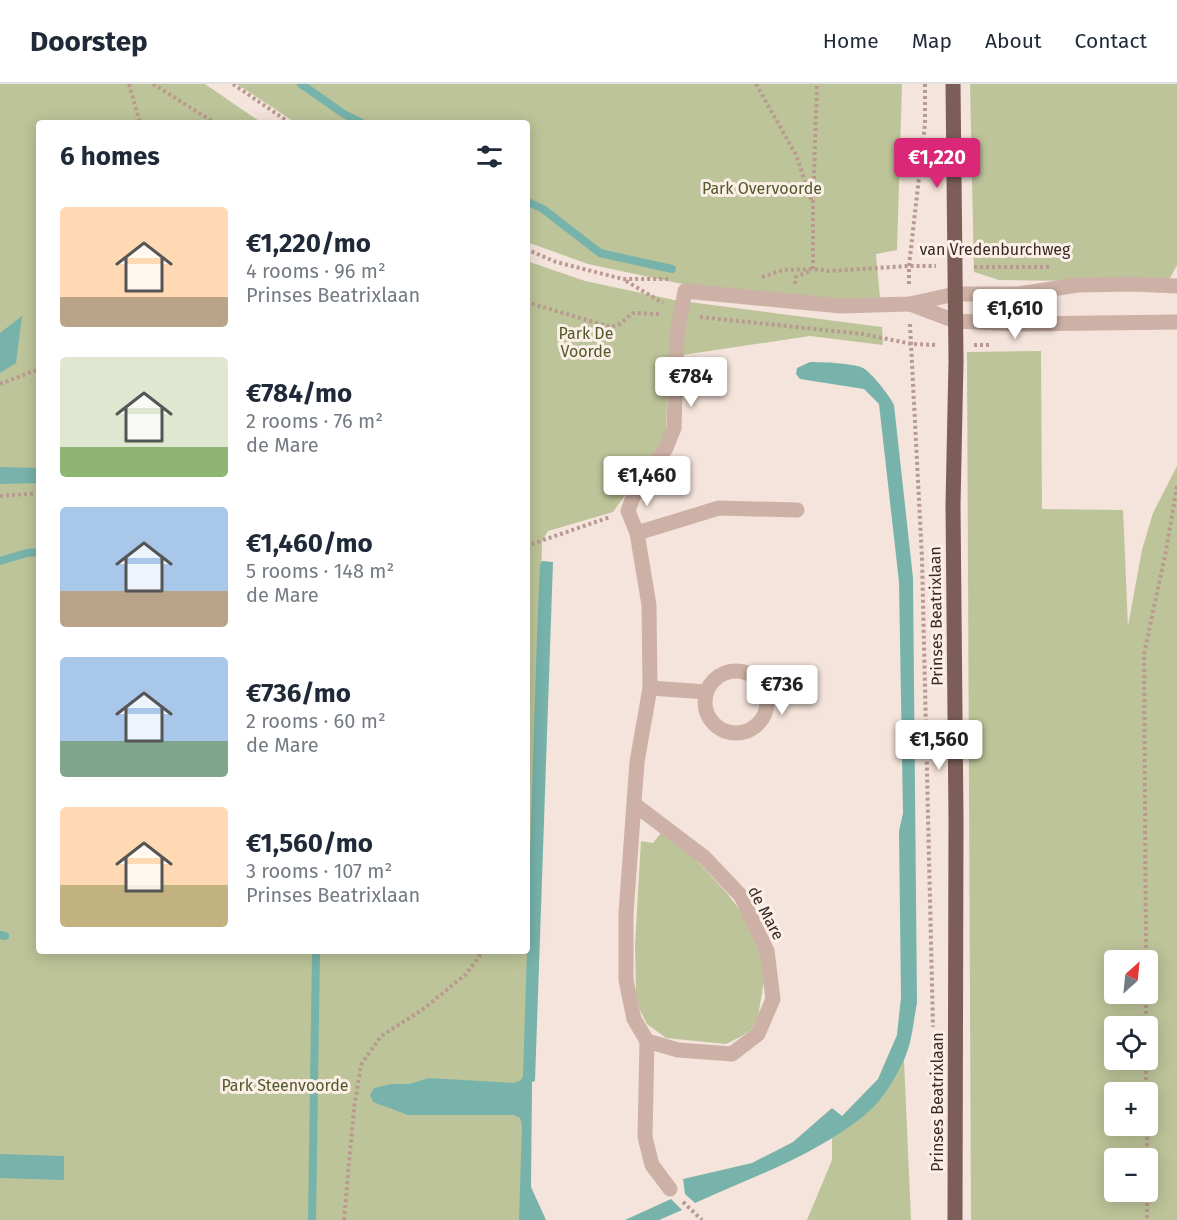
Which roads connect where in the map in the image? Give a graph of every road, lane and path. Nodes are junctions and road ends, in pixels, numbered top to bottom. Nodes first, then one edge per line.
1 (129, 84) edge
2 (153, 84) edge
3 (233, 84) edge
4 (756, 84) edge
5 (817, 84) edge
6 (925, 84) edge
7 (953, 84) edge
8 (139, 120) edge
9 (210, 120) edge
10 (286, 120) edge
11 (813, 205) junction
12 (530, 251) edge
13 (909, 266) junction
14 (954, 267) junction
15 (1052, 267) dead end
16 (1177, 286) edge
17 (955, 294) junction
18 (530, 303) edge
19 (910, 304) junction
20 (674, 315) junction
21 (955, 321) junction
22 (1177, 322) edge
23 (36, 370) edge
24 (0, 384) edge
25 (1177, 486) edge
26 (36, 494) edge
27 (0, 496) edge
28 (797, 510) dead end
29 (628, 511) junction
30 (636, 532) junction
31 (530, 545) edge
32 (650, 688) junction
33 (706, 692) junction
34 (634, 804) junction
35 (1146, 950) edge
36 (480, 954) edge
37 (933, 1027) dead end
38 (647, 1041) junction
39 (670, 1189) dead end
40 (1147, 1202) edge
41 (693, 1212) dead end
42 (344, 1220) edge
43 (702, 1220) edge
44 (955, 1220) edge
45 (1147, 1220) edge

1 - 8 path
2 - 9 path
3 - 10 path
4 - 11 path
5 - 11 path
6 - 13 path
7 - 14 main road, Prinses Beatrixlaan
11 - 13 path, van Vredenburchweg
12 - 20 path
13 - 14 path, van Vredenburchweg
14 - 15 path, van Vredenburchweg
14 - 17 main road, Prinses Beatrixlaan
16 - 17 street
17 - 19 street
17 - 21 main road, Prinses Beatrixlaan
18 - 20 path
19 - 20 street
19 - 21 street
20 - 29 street
20 - 37 path, Prinses Beatrixlaan
21 - 22 street
21 - 44 main road, Prinses Beatrixlaan
23 - 24 path
25 - 35 path
26 - 27 path
28 - 30 street
29 - 30 street
29 - 31 path
30 - 32 street
32 - 33 street
32 - 34 street
33 - 33 street
34 - 38 street
34 - 38 street, de Mare
36 - 42 path
38 - 39 street
40 - 45 path
41 - 43 path

